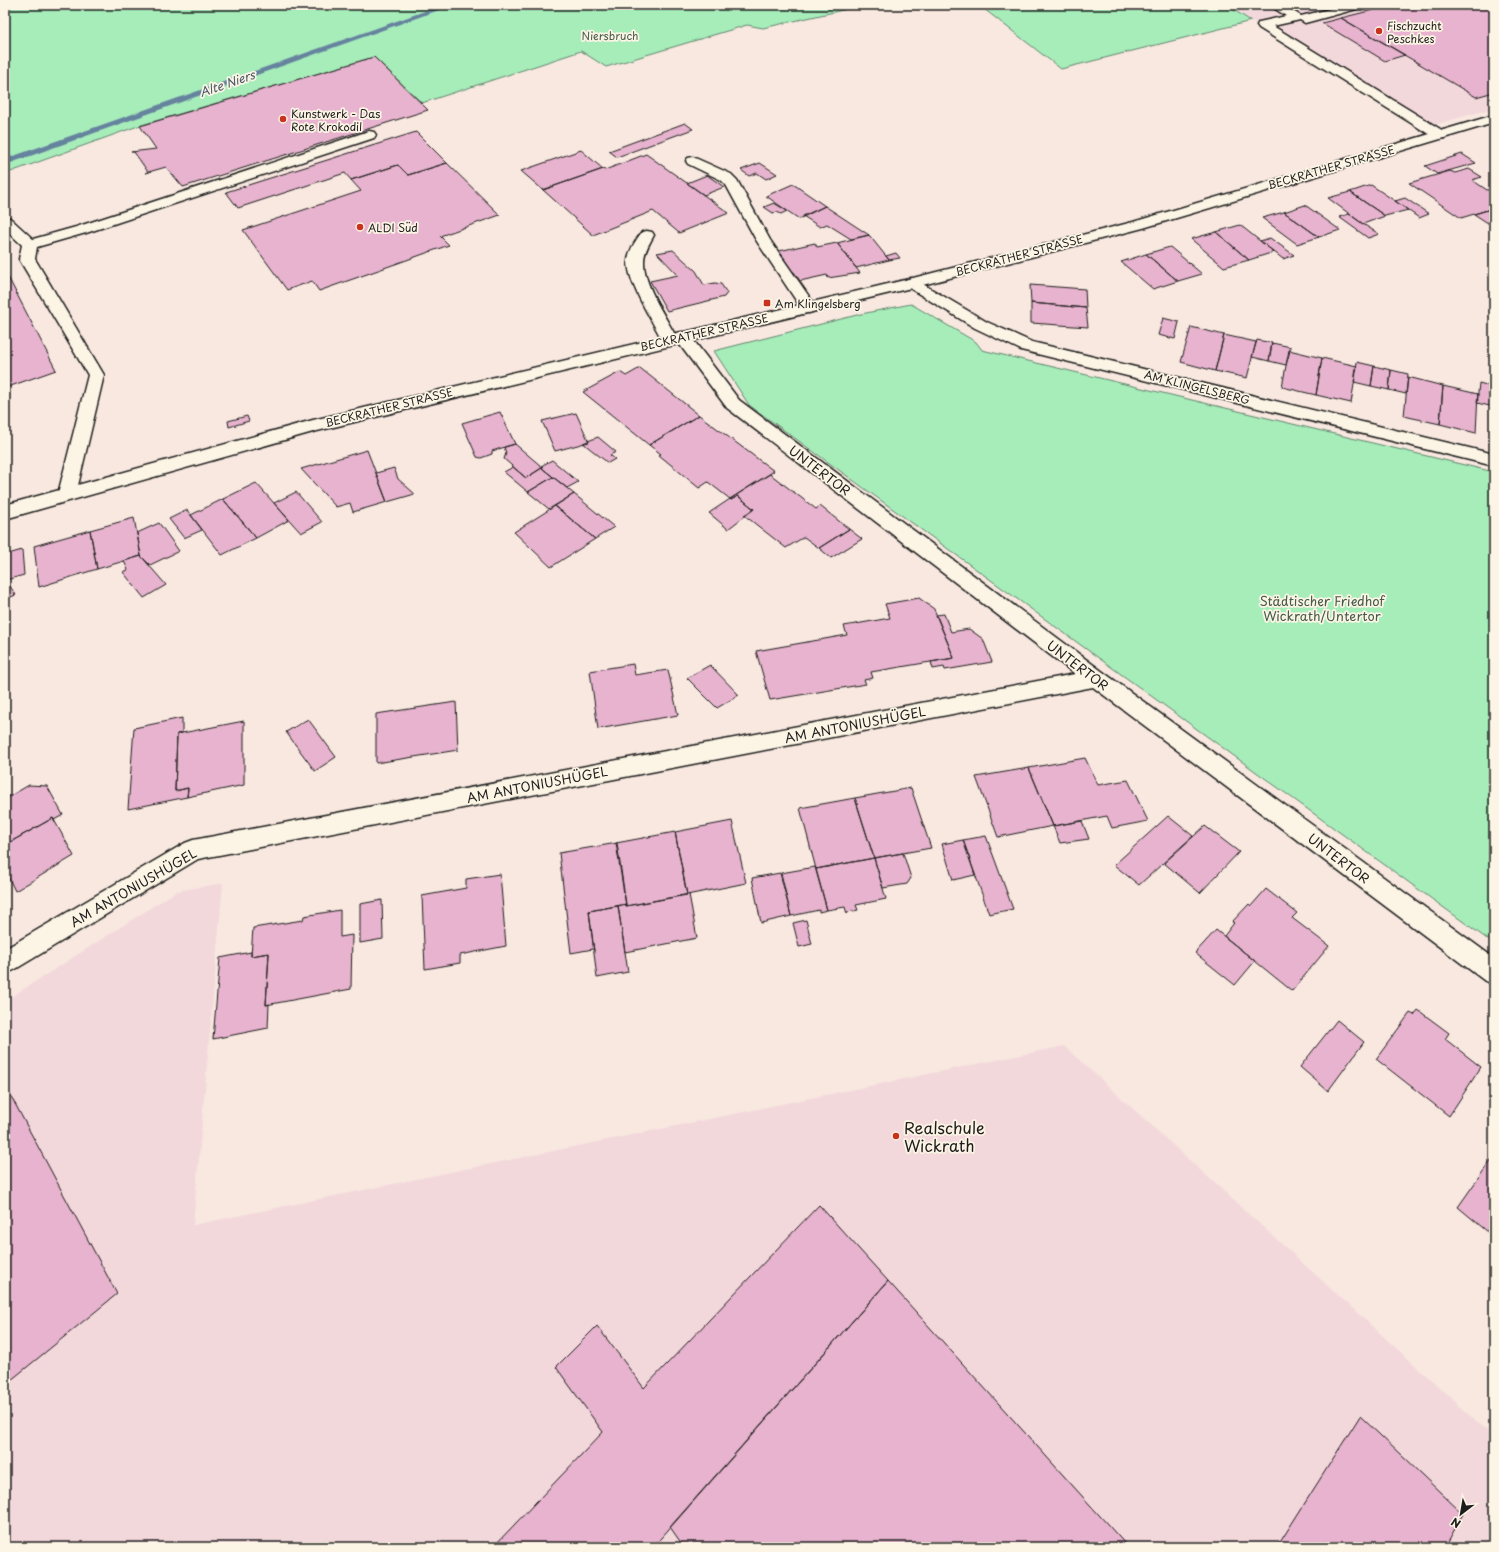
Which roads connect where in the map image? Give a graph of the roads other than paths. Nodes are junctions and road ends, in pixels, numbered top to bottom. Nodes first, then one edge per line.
1 (1275, 5) edge
2 (1360, 5) edge
3 (1303, 19) junction
4 (1390, 88) dead end
5 (1373, 94) junction
6 (1494, 119) edge
7 (369, 135) dead end
8 (1440, 135) junction
9 (692, 161) dead end
10 (5, 221) edge
11 (648, 235) dead end
12 (30, 244) junction
13 (911, 283) junction
14 (809, 308) junction
15 (676, 338) junction
16 (1494, 460) edge
17 (67, 494) junction
18 (5, 512) edge
19 (1096, 678) junction
20 (5, 962) edge
21 (1494, 973) edge

1 - 3 street
2 - 3 street
3 - 5 street
4 - 5 street
5 - 8 street
6 - 8 street, BECKRATHER STRASSE
7 - 12 street
8 - 13 street, BECKRATHER STRASSE
9 - 14 street
10 - 12 street
11 - 15 street, UNTERTOR
12 - 17 street
13 - 14 street, BECKRATHER STRASSE
13 - 16 street, AM KLINGELSBERG
14 - 15 street, BECKRATHER STRASSE
15 - 17 street, BECKRATHER STRASSE
15 - 19 street, UNTERTOR
17 - 18 street, BECKRATHER STRASSE
19 - 20 street, AM ANTONIUSHÜGEL
19 - 21 street, UNTERTOR

